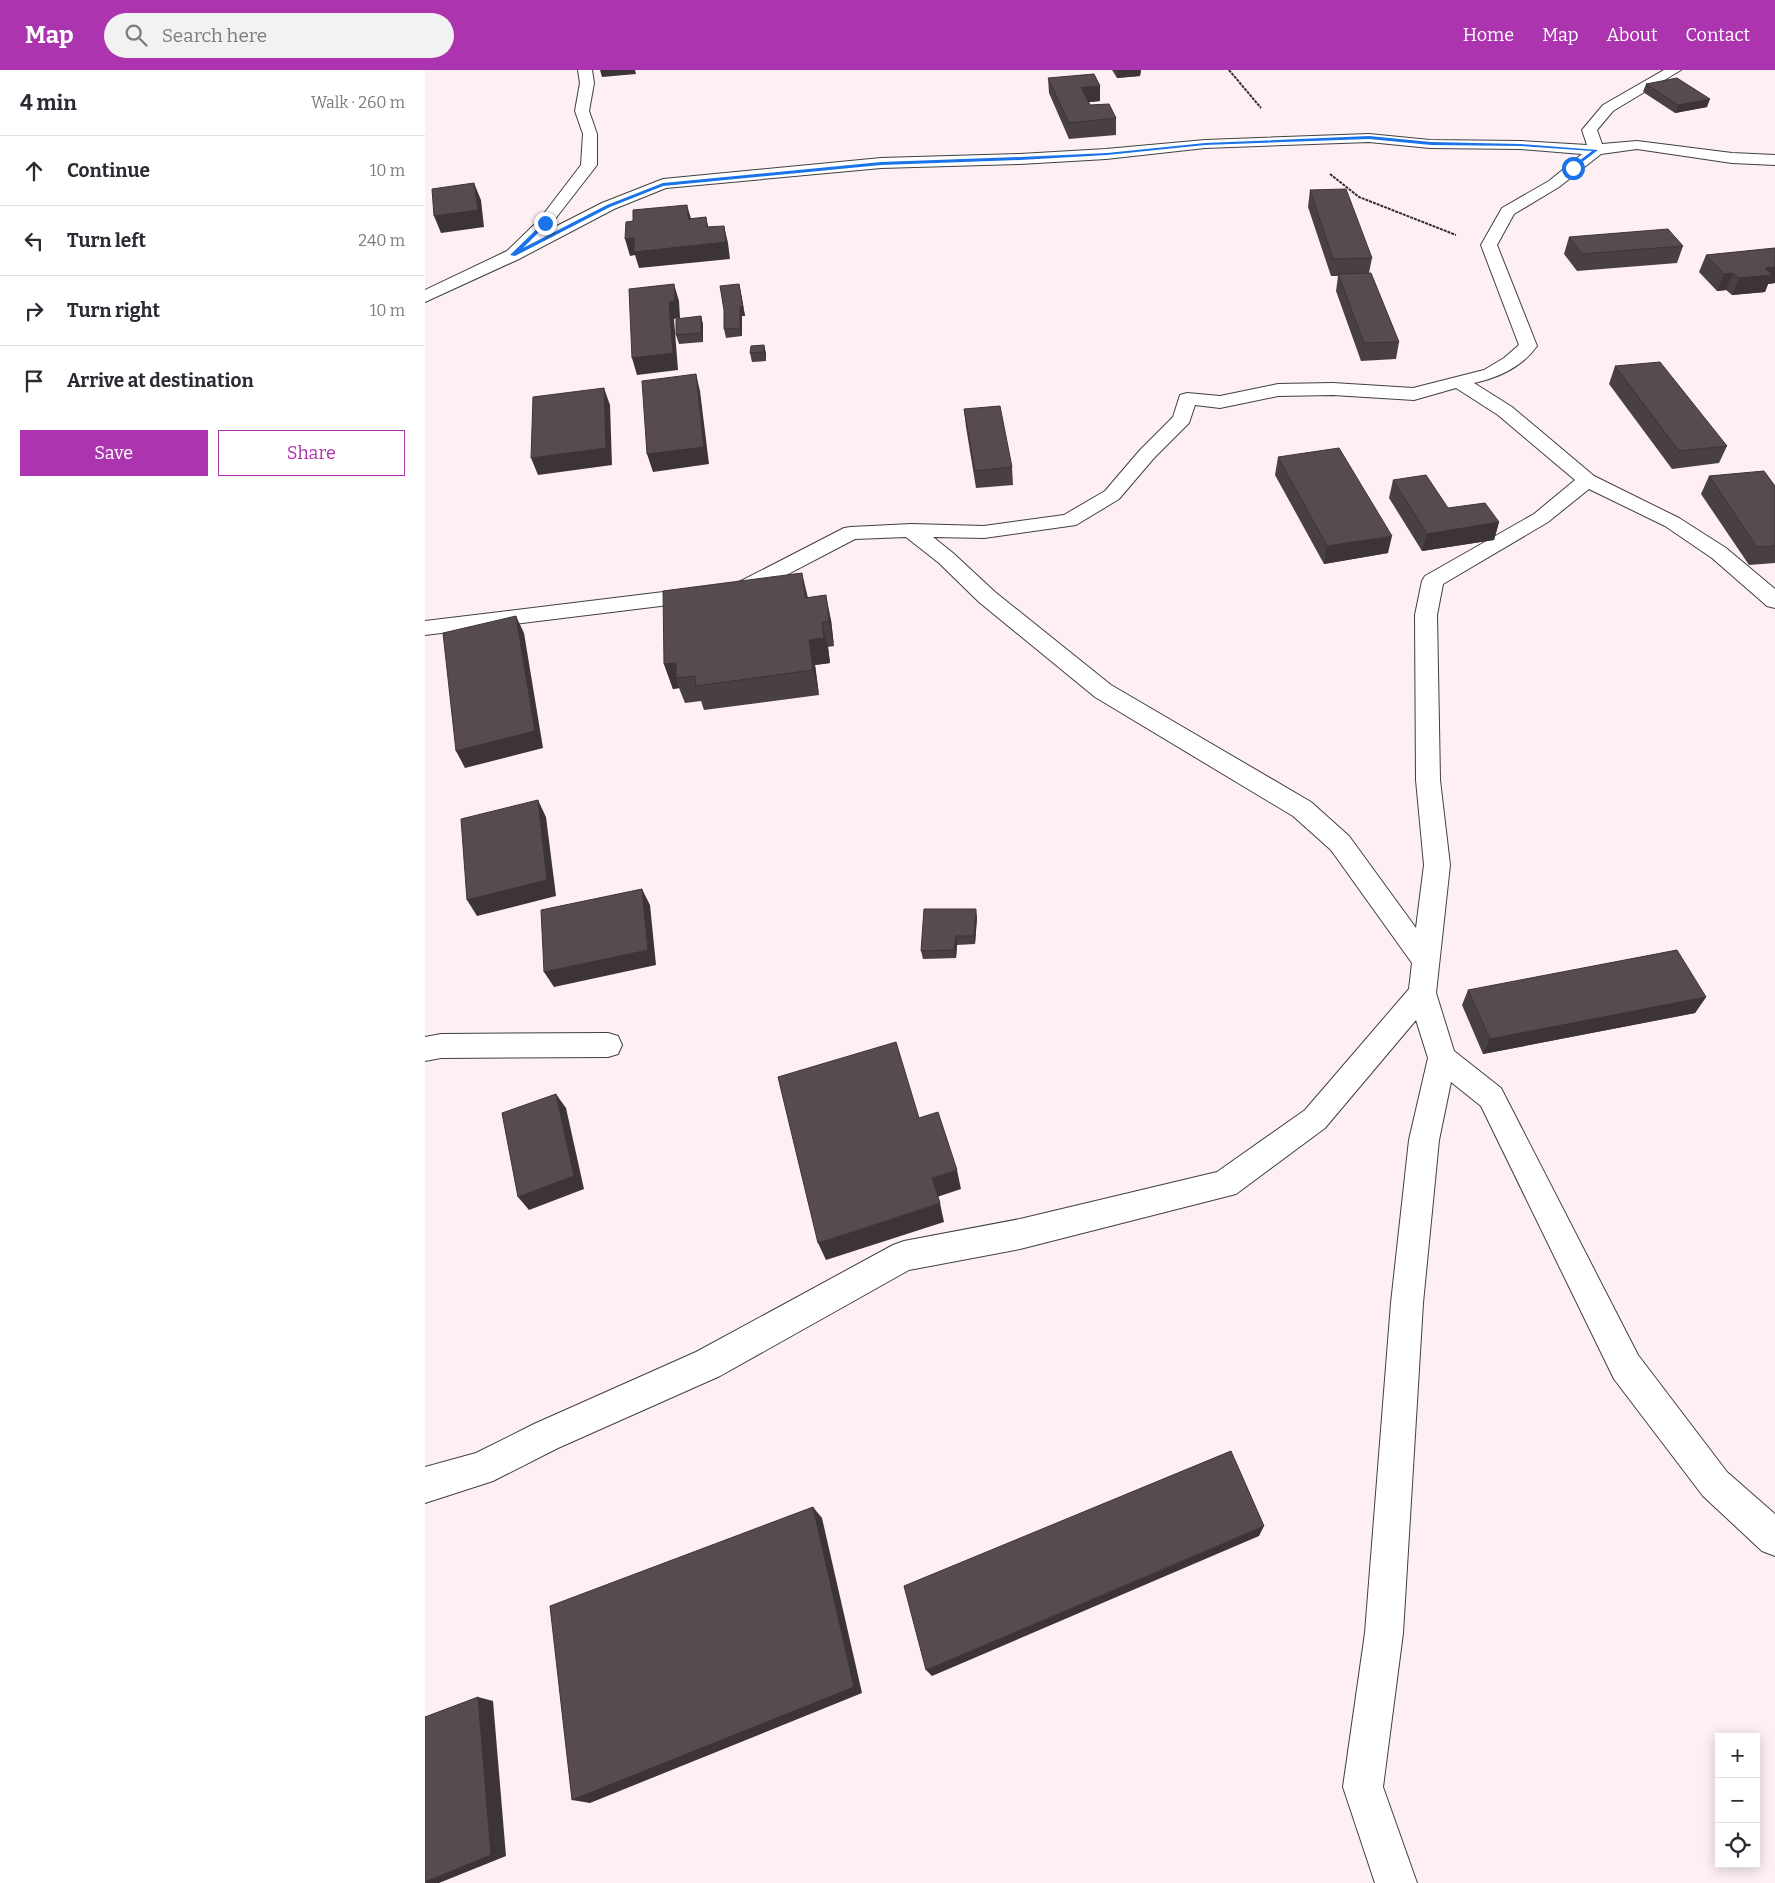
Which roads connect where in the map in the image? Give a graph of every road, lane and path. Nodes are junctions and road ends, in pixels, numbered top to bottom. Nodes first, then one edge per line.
1 (585, 70) edge
2 (1674, 70) edge
3 (1596, 150) junction
4 (1775, 160) edge
5 (513, 255) junction
6 (425, 297) edge
7 (1458, 381) junction
8 (1587, 480) junction
9 (911, 530) junction
10 (1775, 601) edge
11 (425, 628) edge
12 (1426, 962) junction
13 (1422, 993) junction
14 (608, 1045) dead end
15 (425, 1049) edge
16 (1443, 1058) junction
17 (425, 1485) edge
18 (1775, 1538) edge
19 (1396, 1883) edge

1 - 5 street
2 - 3 street
3 - 4 street
3 - 5 street
3 - 7 street
5 - 6 street
7 - 8 street
7 - 9 street
8 - 10 street
8 - 12 street
9 - 11 street
9 - 12 street
12 - 13 street
13 - 16 street
13 - 17 street
14 - 15 street
16 - 18 street
16 - 19 street

